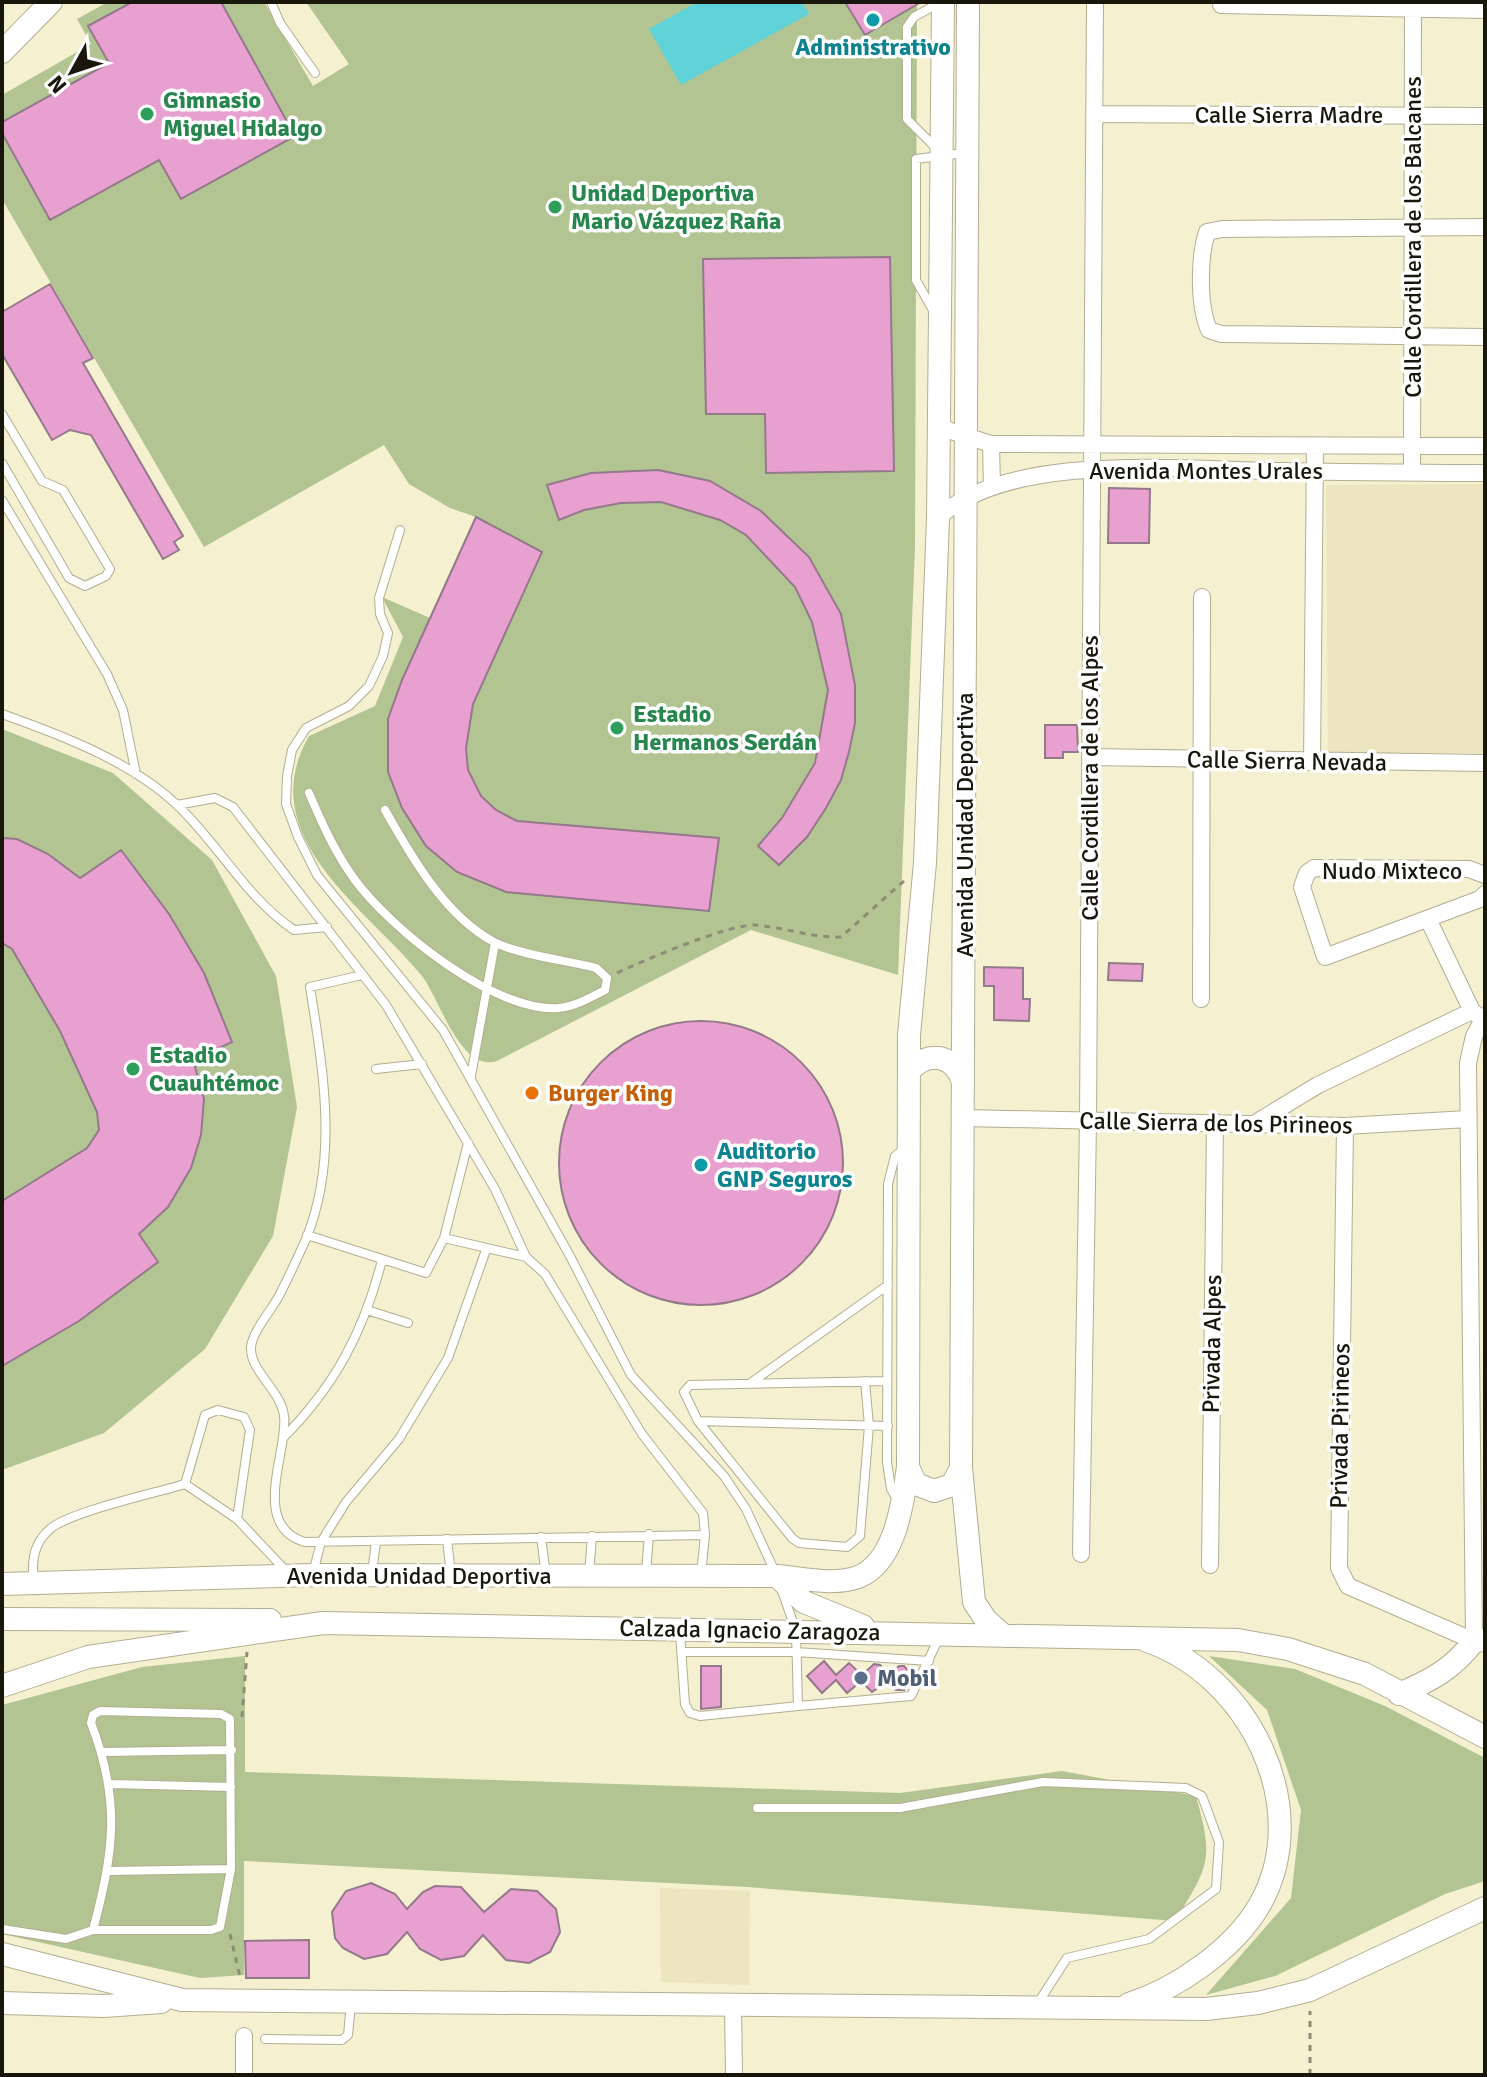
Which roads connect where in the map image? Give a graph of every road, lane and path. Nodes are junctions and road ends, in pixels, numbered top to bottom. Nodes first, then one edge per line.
1 (51, 2) edge
2 (63, 2) edge
3 (271, 2) edge
4 (942, 2) edge
5 (968, 2) edge
6 (1095, 2) edge
7 (1221, 5) dead end
8 (1413, 5) edge
9 (1485, 10) edge
10 (31, 22) junction
11 (2, 52) edge
12 (315, 73) dead end
13 (1094, 114) junction
14 (1412, 115) junction
15 (1485, 116) edge
16 (954, 153) junction
17 (1415, 225) junction
18 (1485, 227) edge
19 (1414, 336) junction
20 (1485, 337) edge
21 (2, 414) edge
22 (939, 423) junction
23 (967, 436) junction
24 (991, 444) junction
25 (1093, 445) junction
26 (1413, 446) junction
27 (1485, 446) edge
28 (1315, 447) junction
29 (2, 463) edge
30 (1093, 468) junction
31 (1315, 472) junction
32 (1412, 473) junction
33 (1485, 473) edge
34 (992, 487) junction
35 (966, 499) junction
36 (2, 500) edge
37 (938, 518) junction
38 (400, 530) dead end
39 (1202, 597) dead end
40 (2, 714) edge
41 (1090, 757) junction
42 (1203, 760) junction
43 (1312, 763) junction
44 (1485, 763) edge
45 (136, 774) junction
46 (309, 793) dead end
47 (177, 805) junction
48 (385, 810) dead end
49 (925, 863) junction
50 (1485, 875) edge
51 (1485, 894) edge
52 (1428, 919) junction
53 (327, 927) junction
54 (495, 943) junction
55 (362, 975) junction
56 (607, 978) junction
57 (487, 990) junction
58 (1201, 999) dead end
59 (1481, 1017) edge
60 (422, 1064) junction
61 (376, 1069) dead end
62 (909, 1071) junction
63 (471, 1077) junction
64 (964, 1083) junction
65 (963, 1118) junction
66 (1468, 1119) junction
67 (1088, 1122) junction
68 (1215, 1122) junction
69 (1255, 1123) junction
70 (1345, 1126) junction
71 (468, 1143) junction
72 (908, 1145) junction
73 (307, 1235) junction
74 (444, 1238) junction
75 (486, 1250) junction
76 (526, 1257) junction
77 (382, 1260) junction
78 (888, 1285) junction
79 (370, 1311) junction
80 (408, 1323) dead end
81 (865, 1381) junction
82 (887, 1381) junction
83 (749, 1383) junction
84 (698, 1421) junction
85 (869, 1426) junction
86 (888, 1426) junction
87 (283, 1439) junction
88 (908, 1467) junction
89 (961, 1468) junction
90 (185, 1484) junction
91 (902, 1509) junction
92 (237, 1519) junction
93 (649, 1534) junction
94 (705, 1535) junction
95 (592, 1536) junction
96 (541, 1537) junction
97 (447, 1539) junction
98 (376, 1541) junction
99 (321, 1542) junction
100 (1081, 1554) dead end
101 (1210, 1565) dead end
102 (300, 1575) junction
103 (372, 1575) junction
104 (451, 1576) junction
105 (546, 1576) junction
106 (589, 1576) junction
107 (646, 1576) junction
108 (700, 1576) junction
109 (777, 1576) junction
110 (837, 1581) junction
111 (2, 1584) edge
112 (35, 1584) junction
113 (2, 1610) edge
114 (2, 1619) edge
115 (323, 1623) junction
116 (796, 1624) junction
117 (680, 1628) junction
118 (248, 1633) junction
119 (940, 1635) junction
120 (1004, 1636) junction
121 (1130, 1636) junction
122 (1479, 1641) edge
123 (681, 1652) junction
124 (929, 1661) junction
125 (2, 1686) edge
126 (1399, 1694) junction
127 (798, 1706) junction
128 (232, 1726) junction
129 (1485, 1737) edge
130 (232, 1750) junction
131 (102, 1752) junction
132 (111, 1784) junction
133 (231, 1787) junction
134 (757, 1808) dead end
135 (231, 1869) junction
136 (109, 1871) junction
137 (1485, 1908) edge
138 (220, 1927) junction
139 (2, 1929) edge
140 (93, 1930) junction
141 (2, 1954) edge
142 (1310, 1990) junction
143 (182, 2000) junction
144 (244, 2002) junction
145 (351, 2002) junction
146 (2, 2003) edge
147 (733, 2004) junction
148 (1036, 2007) junction
149 (1120, 2007) junction
150 (244, 2036) dead end
151 (265, 2039) dead end
152 (244, 2075) edge
153 (734, 2075) edge
154 (1310, 2075) edge

1 - 10 street
2 - 10 lane
3 - 12 lane
4 - 16 street, Avenida Unidad Deportiva
4 - 16 lane
5 - 16 street, Avenida Unidad Deportiva
6 - 13 street, Calle Cordillera de los Alpes
7 - 8 street
8 - 9 street
8 - 14 street, Calle Cordillera de los Balcanes
10 - 11 street
13 - 14 street, Calle Sierra Madre
13 - 25 street, Calle Cordillera de los Alpes
14 - 15 street, Calle Sierra Madre
14 - 17 street, Calle Cordillera de los Balcanes
16 - 22 street, Avenida Unidad Deportiva
16 - 23 street, Avenida Unidad Deportiva
17 - 18 street
17 - 19 street, Calle Cordillera de los Balcanes
17 - 19 street
19 - 20 street
19 - 26 street, Calle Cordillera de los Balcanes
21 - 29 lane
22 - 23 street, Avenida Montes Urales
22 - 37 street, Avenida Unidad Deportiva
23 - 24 street, Avenida Montes Urales
23 - 35 street, Avenida Unidad Deportiva
24 - 25 street, Avenida Montes Urales
24 - 34 street
25 - 28 street, Avenida Montes Urales
25 - 30 street, Calle Cordillera de los Alpes
26 - 27 street, Avenida Montes Urales
26 - 28 street, Avenida Montes Urales
26 - 32 street, Calle Cordillera de los Balcanes
28 - 31 street
30 - 31 street, Avenida Montes Urales
30 - 34 street, Avenida Montes Urales
30 - 41 street, Calle Cordillera de los Alpes
31 - 32 street, Avenida Montes Urales
31 - 43 street
32 - 33 street, Avenida Montes Urales
34 - 35 street, Avenida Montes Urales
35 - 37 street, Avenida Montes Urales
35 - 64 street, Avenida Unidad Deportiva
36 - 45 lane
37 - 49 street, Avenida Unidad Deportiva
38 - 63 lane
39 - 42 street
40 - 45 lane
41 - 42 street, Calle Sierra Nevada
41 - 67 street, Calle Cordillera de los Alpes
42 - 43 street, Calle Sierra Nevada
42 - 58 street
43 - 44 street, Calle Sierra Nevada
45 - 47 lane
46 - 57 lane
47 - 53 lane
47 - 53 lane
48 - 54 lane
49 - 56 path
49 - 62 street, Avenida Unidad Deportiva
50 - 52 street, Nudo Mixteco
51 - 52 street, Nudo Mixteco
52 - 59 street, Nudo Mixteco
53 - 55 lane
54 - 56 lane
54 - 57 lane
55 - 60 lane
55 - 73 lane
56 - 57 lane
57 - 63 lane
59 - 66 street
59 - 69 street
60 - 61 lane
60 - 71 lane
62 - 64 street
62 - 72 street, Avenida Unidad Deportiva
63 - 109 lane
64 - 65 street, Avenida Unidad Deportiva
65 - 67 street, Calle Sierra de los Pirineos
65 - 89 street, Avenida Unidad Deportiva
66 - 70 street, Calle Sierra de los Pirineos
66 - 122 street
67 - 68 street, Calle Sierra de los Pirineos
67 - 100 street, Calle Cordillera de los Alpes
68 - 69 street, Calle Sierra de los Pirineos
68 - 101 street, Privada Alpes
69 - 70 street, Calle Sierra de los Pirineos
70 - 122 street, Privada Pirineos
71 - 74 lane
71 - 76 lane
72 - 78 lane
72 - 88 street, Avenida Unidad Deportiva
73 - 77 lane
73 - 87 lane
74 - 75 lane
74 - 77 lane
75 - 76 lane
75 - 99 lane
76 - 94 lane
77 - 79 lane
78 - 82 lane
78 - 83 lane
79 - 80 lane
79 - 87 lane
81 - 82 lane
81 - 83 lane
81 - 85 lane
82 - 86 lane
83 - 84 lane
84 - 85 lane
84 - 85 lane
85 - 86 lane
86 - 91 lane
87 - 99 lane
88 - 89 street
88 - 91 street, Avenida Unidad Deportiva
89 - 120 street, Avenida Unidad Deportiva
90 - 92 lane
90 - 92 lane
90 - 112 lane
91 - 110 street, Avenida Unidad Deportiva
92 - 102 lane
93 - 94 lane
93 - 95 lane
93 - 107 lane
94 - 108 lane
95 - 96 lane
95 - 106 lane
96 - 97 lane
96 - 105 lane
97 - 98 lane
97 - 104 lane
98 - 99 lane
98 - 103 lane
99 - 102 lane
102 - 103 street, Avenida Unidad Deportiva
102 - 112 street, Avenida Unidad Deportiva
103 - 104 street, Avenida Unidad Deportiva
104 - 105 street, Avenida Unidad Deportiva
105 - 106 street, Avenida Unidad Deportiva
106 - 107 street, Avenida Unidad Deportiva
107 - 108 street, Avenida Unidad Deportiva
108 - 109 street, Avenida Unidad Deportiva
109 - 110 street, Avenida Unidad Deportiva
109 - 116 street
110 - 116 street, Avenida Unidad Deportiva
111 - 112 street, Avenida Unidad Deportiva
112 - 113 street
114 - 115 street
115 - 117 street, Calzada Ignacio Zaragoza
115 - 118 street, Calzada Ignacio Zaragoza
116 - 117 street, Calzada Ignacio Zaragoza
116 - 119 street, Calzada Ignacio Zaragoza
116 - 123 lane
116 - 124 lane
116 - 127 lane
117 - 123 lane
118 - 125 street, Calzada Ignacio Zaragoza
118 - 128 path
119 - 120 street, Calzada Ignacio Zaragoza
119 - 124 lane
120 - 121 street, Calzada Ignacio Zaragoza
121 - 126 street, Calzada Ignacio Zaragoza
121 - 149 street
122 - 126 street
123 - 127 lane
124 - 127 lane
126 - 129 street, Calzada Ignacio Zaragoza
128 - 130 lane
128 - 131 lane
130 - 131 lane
130 - 133 lane
131 - 132 lane
132 - 133 lane
132 - 136 lane
133 - 135 lane
134 - 148 lane
135 - 136 lane
135 - 138 lane
136 - 140 lane
137 - 142 street
138 - 140 lane
138 - 144 path
139 - 140 lane
141 - 143 street
142 - 149 street
142 - 154 path
143 - 144 street
143 - 146 street
144 - 145 street
145 - 147 street
145 - 151 lane
147 - 148 street
147 - 153 street
148 - 149 street
150 - 152 street

